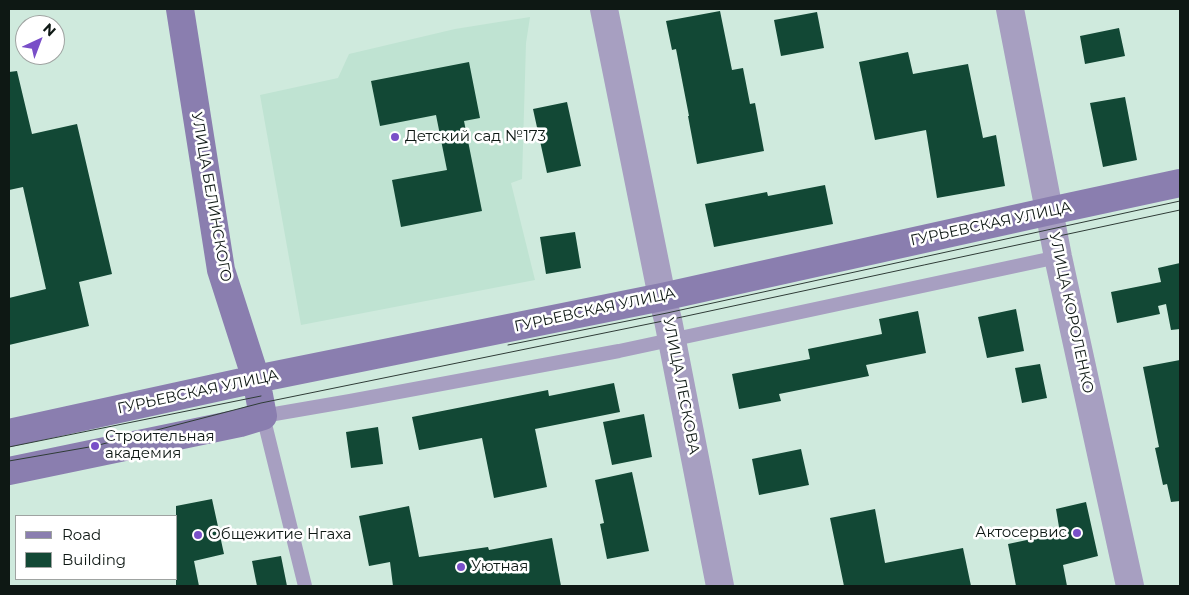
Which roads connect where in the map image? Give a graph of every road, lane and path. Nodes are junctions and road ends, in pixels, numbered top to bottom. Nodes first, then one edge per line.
1 (180, 9) edge
2 (604, 9) edge
3 (1010, 9) edge
4 (1180, 183) edge
5 (1050, 211) junction
6 (1058, 256) junction
7 (662, 297) junction
8 (672, 340) junction
9 (256, 379) junction
10 (263, 416) junction
11 (9, 432) edge
12 (9, 471) edge
13 (305, 586) edge
14 (720, 586) edge
15 (1130, 586) edge

1 - 9 street, УЛИЦА БЕЛИНСКОГО
2 - 7 street, УЛИЦА ЛЕСКОВА
3 - 5 street, УЛИЦА КОРОЛЕНКО
4 - 5 street, ГУРЬЕВСКАЯ УЛИЦА
5 - 6 street, УЛИЦА КОРОЛЕНКО
5 - 7 street, ГУРЬЕВСКАЯ УЛИЦА
6 - 8 lane
6 - 15 street, УЛИЦА КОРОЛЕНКО
7 - 8 street, УЛИЦА ЛЕСКОВА
7 - 9 street, ГУРЬЕВСКАЯ УЛИЦА
8 - 10 lane
8 - 14 street, УЛИЦА ЛЕСКОВА
9 - 10 street, УЛИЦА БЕЛИНСКОГО
9 - 11 street, ГУРЬЕВСКАЯ УЛИЦА
10 - 12 street
10 - 13 lane, УЛИЦА БЕЛИНСКОГО

